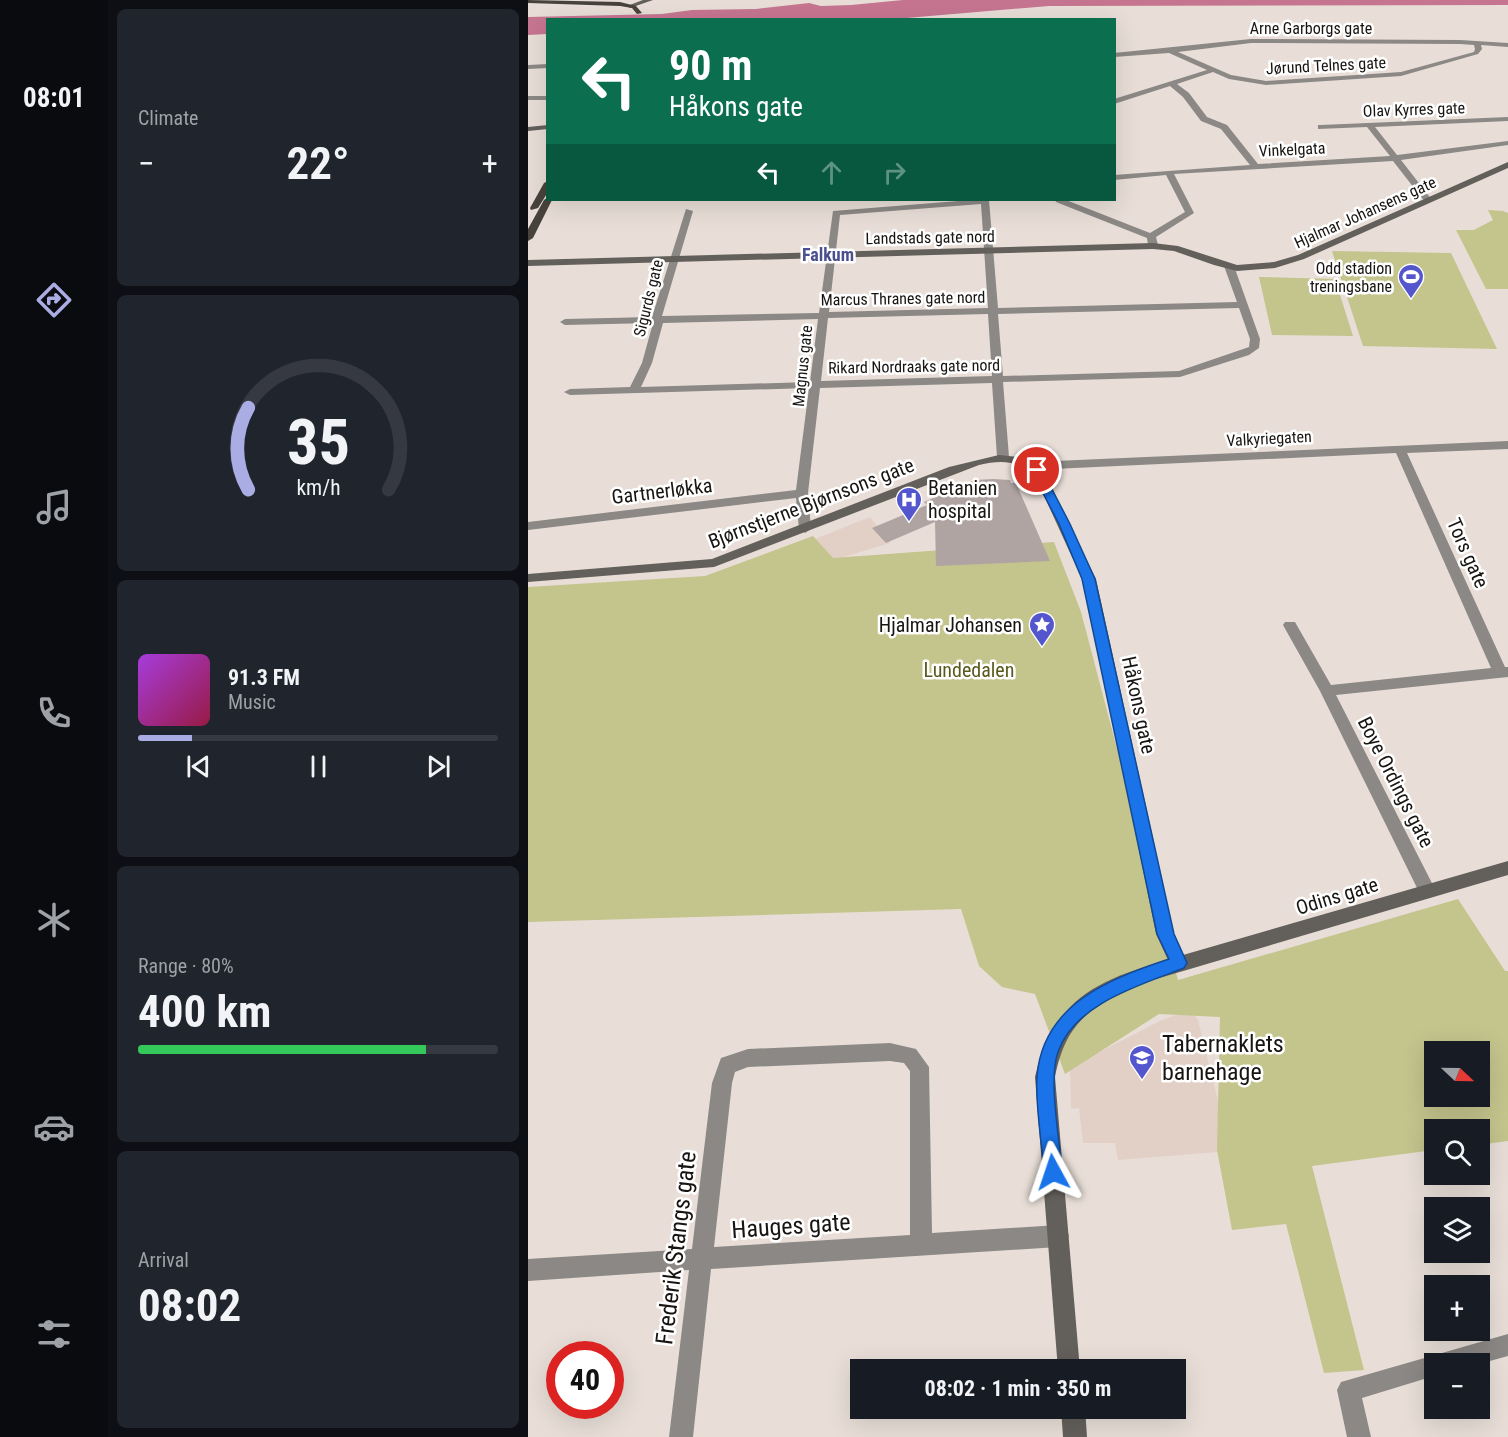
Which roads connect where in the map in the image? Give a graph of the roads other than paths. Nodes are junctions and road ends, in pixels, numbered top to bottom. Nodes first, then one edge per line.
1 (615, 0) edge
2 (650, 0) edge
3 (528, 1) edge
4 (638, 3) junction
5 (630, 6) junction
6 (638, 16) edge
7 (1477, 43) junction
8 (1508, 45) edge
9 (1170, 51) junction
10 (1116, 55) edge
11 (546, 66) edge
12 (528, 67) edge
13 (1213, 70) junction
14 (1172, 84) junction
15 (528, 98) edge
16 (544, 98) edge
17 (1116, 101) edge
18 (1508, 119) edge
19 (1370, 126) junction
20 (546, 127) edge
21 (1321, 127) dead end
22 (528, 129) edge
23 (1508, 143) edge
24 (1395, 159) junction
25 (1508, 165) edge
26 (1255, 166) junction
27 (1170, 172) junction
28 (1116, 178) edge
29 (546, 187) edge
30 (1428, 200) junction
31 (547, 201) edge
32 (974, 201) edge
33 (985, 201) edge
34 (1061, 201) edge
35 (689, 211) dead end
36 (528, 219) edge
37 (528, 238) edge
38 (1152, 241) junction
39 (989, 251) junction
40 (829, 255) junction
41 (673, 259) junction
42 (528, 263) edge
43 (1229, 266) junction
44 (1242, 305) junction
45 (992, 310) junction
46 (822, 315) junction
47 (657, 320) junction
48 (565, 322) dead end
49 (998, 381) junction
50 (816, 385) junction
51 (633, 391) junction
52 (570, 392) dead end
53 (1508, 445) edge
54 (1399, 448) junction
55 (1003, 457) junction
56 (1032, 466) junction
57 (802, 493) junction
58 (528, 526) edge
59 (805, 529) junction
60 (528, 578) edge
61 (1290, 625) dead end
62 (1504, 672) edge
63 (1327, 691) junction
64 (1508, 868) edge
65 (1427, 891) junction
66 (1178, 963) junction
67 (1058, 1236) junction
68 (921, 1245) junction
69 (703, 1259) junction
70 (528, 1270) edge
71 (1508, 1345) edge
72 (1479, 1353) edge
73 (1069, 1359) edge
74 (1424, 1368) edge
75 (1074, 1419) edge
76 (681, 1437) edge
77 (1075, 1437) edge
78 (1359, 1437) edge

1 - 4 main road
2 - 4 street
3 - 5 main road
4 - 5 street
4 - 6 main road
5 - 6 main road
7 - 8 street, Arne Garborgs gate
7 - 9 street, Arne Garborgs gate
7 - 13 street, Jørund Telnes gate
9 - 10 street, Arne Garborgs gate
9 - 13 street, Jørund Telnes gate
11 - 12 street
13 - 14 street
14 - 17 street
14 - 26 street
15 - 16 street
18 - 19 street, Olav Kyrres gate
19 - 21 street, Olav Kyrres gate
19 - 24 street
20 - 22 street
23 - 24 street, Vinkelgata
24 - 26 street, Vinkelgata
24 - 30 street
25 - 30 street, Hjalmar Johansens gate
26 - 27 street, Vinkelgata
27 - 28 street, Vinkelgata
27 - 38 street
29 - 36 main road
30 - 43 street, Hjalmar Johansens gate
31 - 37 main road
32 - 40 street, Magnus gate
33 - 39 street
34 - 38 street
35 - 41 street, Sigurds gate
38 - 39 street, Landstads gate nord
38 - 43 street, Landstads gate nord
39 - 40 street, Landstads gate nord
39 - 45 street
40 - 41 street, Landstads gate nord
40 - 46 street, Magnus gate
41 - 42 street, Landstads gate nord
41 - 47 street, Sigurds gate
43 - 44 street
44 - 45 street, Marcus Thranes gate nord
44 - 49 street, Rikard Nordraaks gate nord
45 - 46 street, Marcus Thranes gate nord
45 - 49 street
46 - 47 street, Marcus Thranes gate nord
46 - 50 street, Magnus gate
47 - 48 street, Marcus Thranes gate nord
47 - 51 street, Sigurds gate
49 - 50 street, Rikard Nordraaks gate nord
49 - 55 street
50 - 51 street, Rikard Nordraaks gate nord
50 - 57 street, Magnus gate
51 - 52 street, Rikard Nordraaks gate nord
53 - 54 street, Valkyriegaten
54 - 56 street, Valkyriegaten
54 - 62 street, Tors gate
55 - 56 street, Bjørnstjerne Bjørnsons gate
55 - 59 street, Bjørnstjerne Bjørnsons gate
56 - 66 street, Håkons gate
57 - 58 street, Gartnerløkka
57 - 59 street, Magnus gate
59 - 60 street, Bjørnstjerne Bjørnsons gate
61 - 63 street, Boye Ordings gate
62 - 63 street, Boye Ordings gate
63 - 65 street, Boye Ordings gate
64 - 65 street, Odins gate
65 - 66 street, Odins gate
66 - 67 street, Odins gate
67 - 68 street, Hauges gate
67 - 73 street, Odins gate
68 - 69 street, Hauges gate
68 - 69 street, Frederik Stangs gate
69 - 70 street, Hauges gate
69 - 76 street, Frederik Stangs gate
71 - 72 street
74 - 78 street
75 - 77 street

